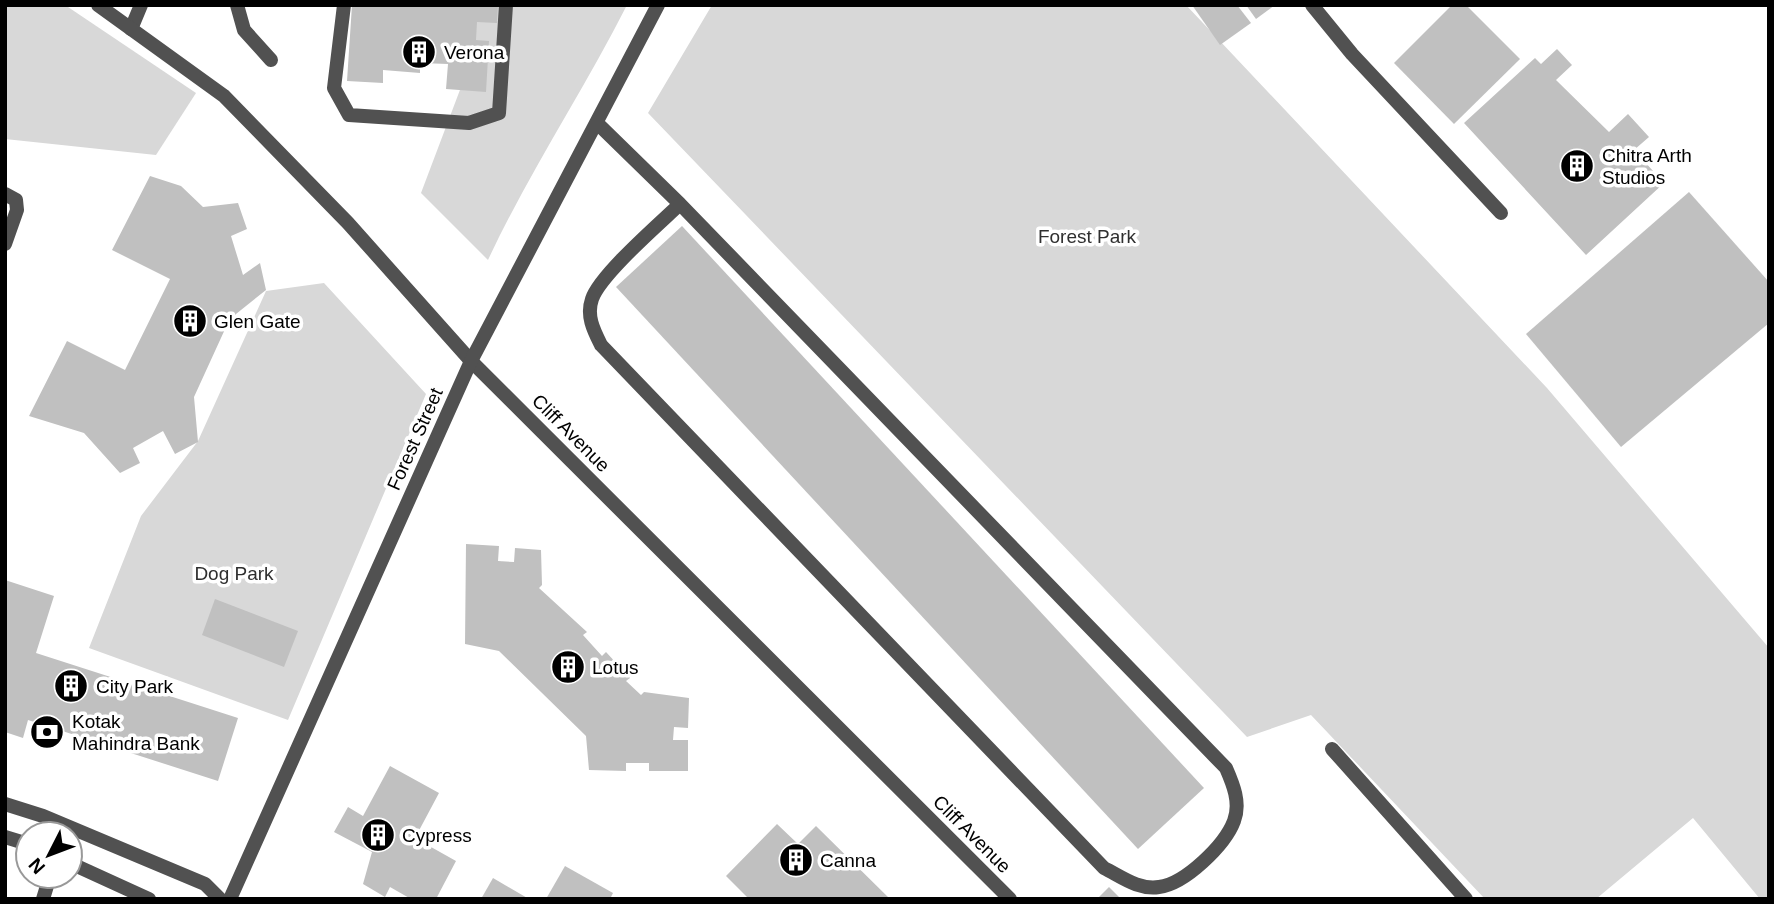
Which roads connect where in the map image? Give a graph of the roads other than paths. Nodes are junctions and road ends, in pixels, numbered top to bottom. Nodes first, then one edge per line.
1 (97, 5) edge
2 (141, 5) edge
3 (237, 5) edge
4 (344, 5) edge
5 (506, 5) edge
6 (657, 5) edge
7 (1312, 5) edge
8 (131, 29) junction
9 (271, 60) dead end
10 (597, 123) junction
11 (5, 194) edge
12 (680, 204) junction
13 (1501, 213) dead end
14 (5, 244) edge
15 (471, 361) junction
16 (1332, 749) dead end
17 (7, 809) edge
18 (84, 869) edge
19 (149, 899) edge
20 (220, 899) edge
21 (230, 899) edge
22 (1010, 899) edge
23 (1466, 899) edge

1 - 8 street, Cliff Avenue
2 - 8 street
3 - 9 street
4 - 5 street
6 - 10 street, Forest Street
7 - 13 street
8 - 15 street, Cliff Avenue
10 - 12 street
10 - 15 street, Forest Street
11 - 14 street
12 - 12 street
15 - 21 street, Forest Street
15 - 22 street, Cliff Avenue
16 - 23 street
17 - 20 street
18 - 19 street

